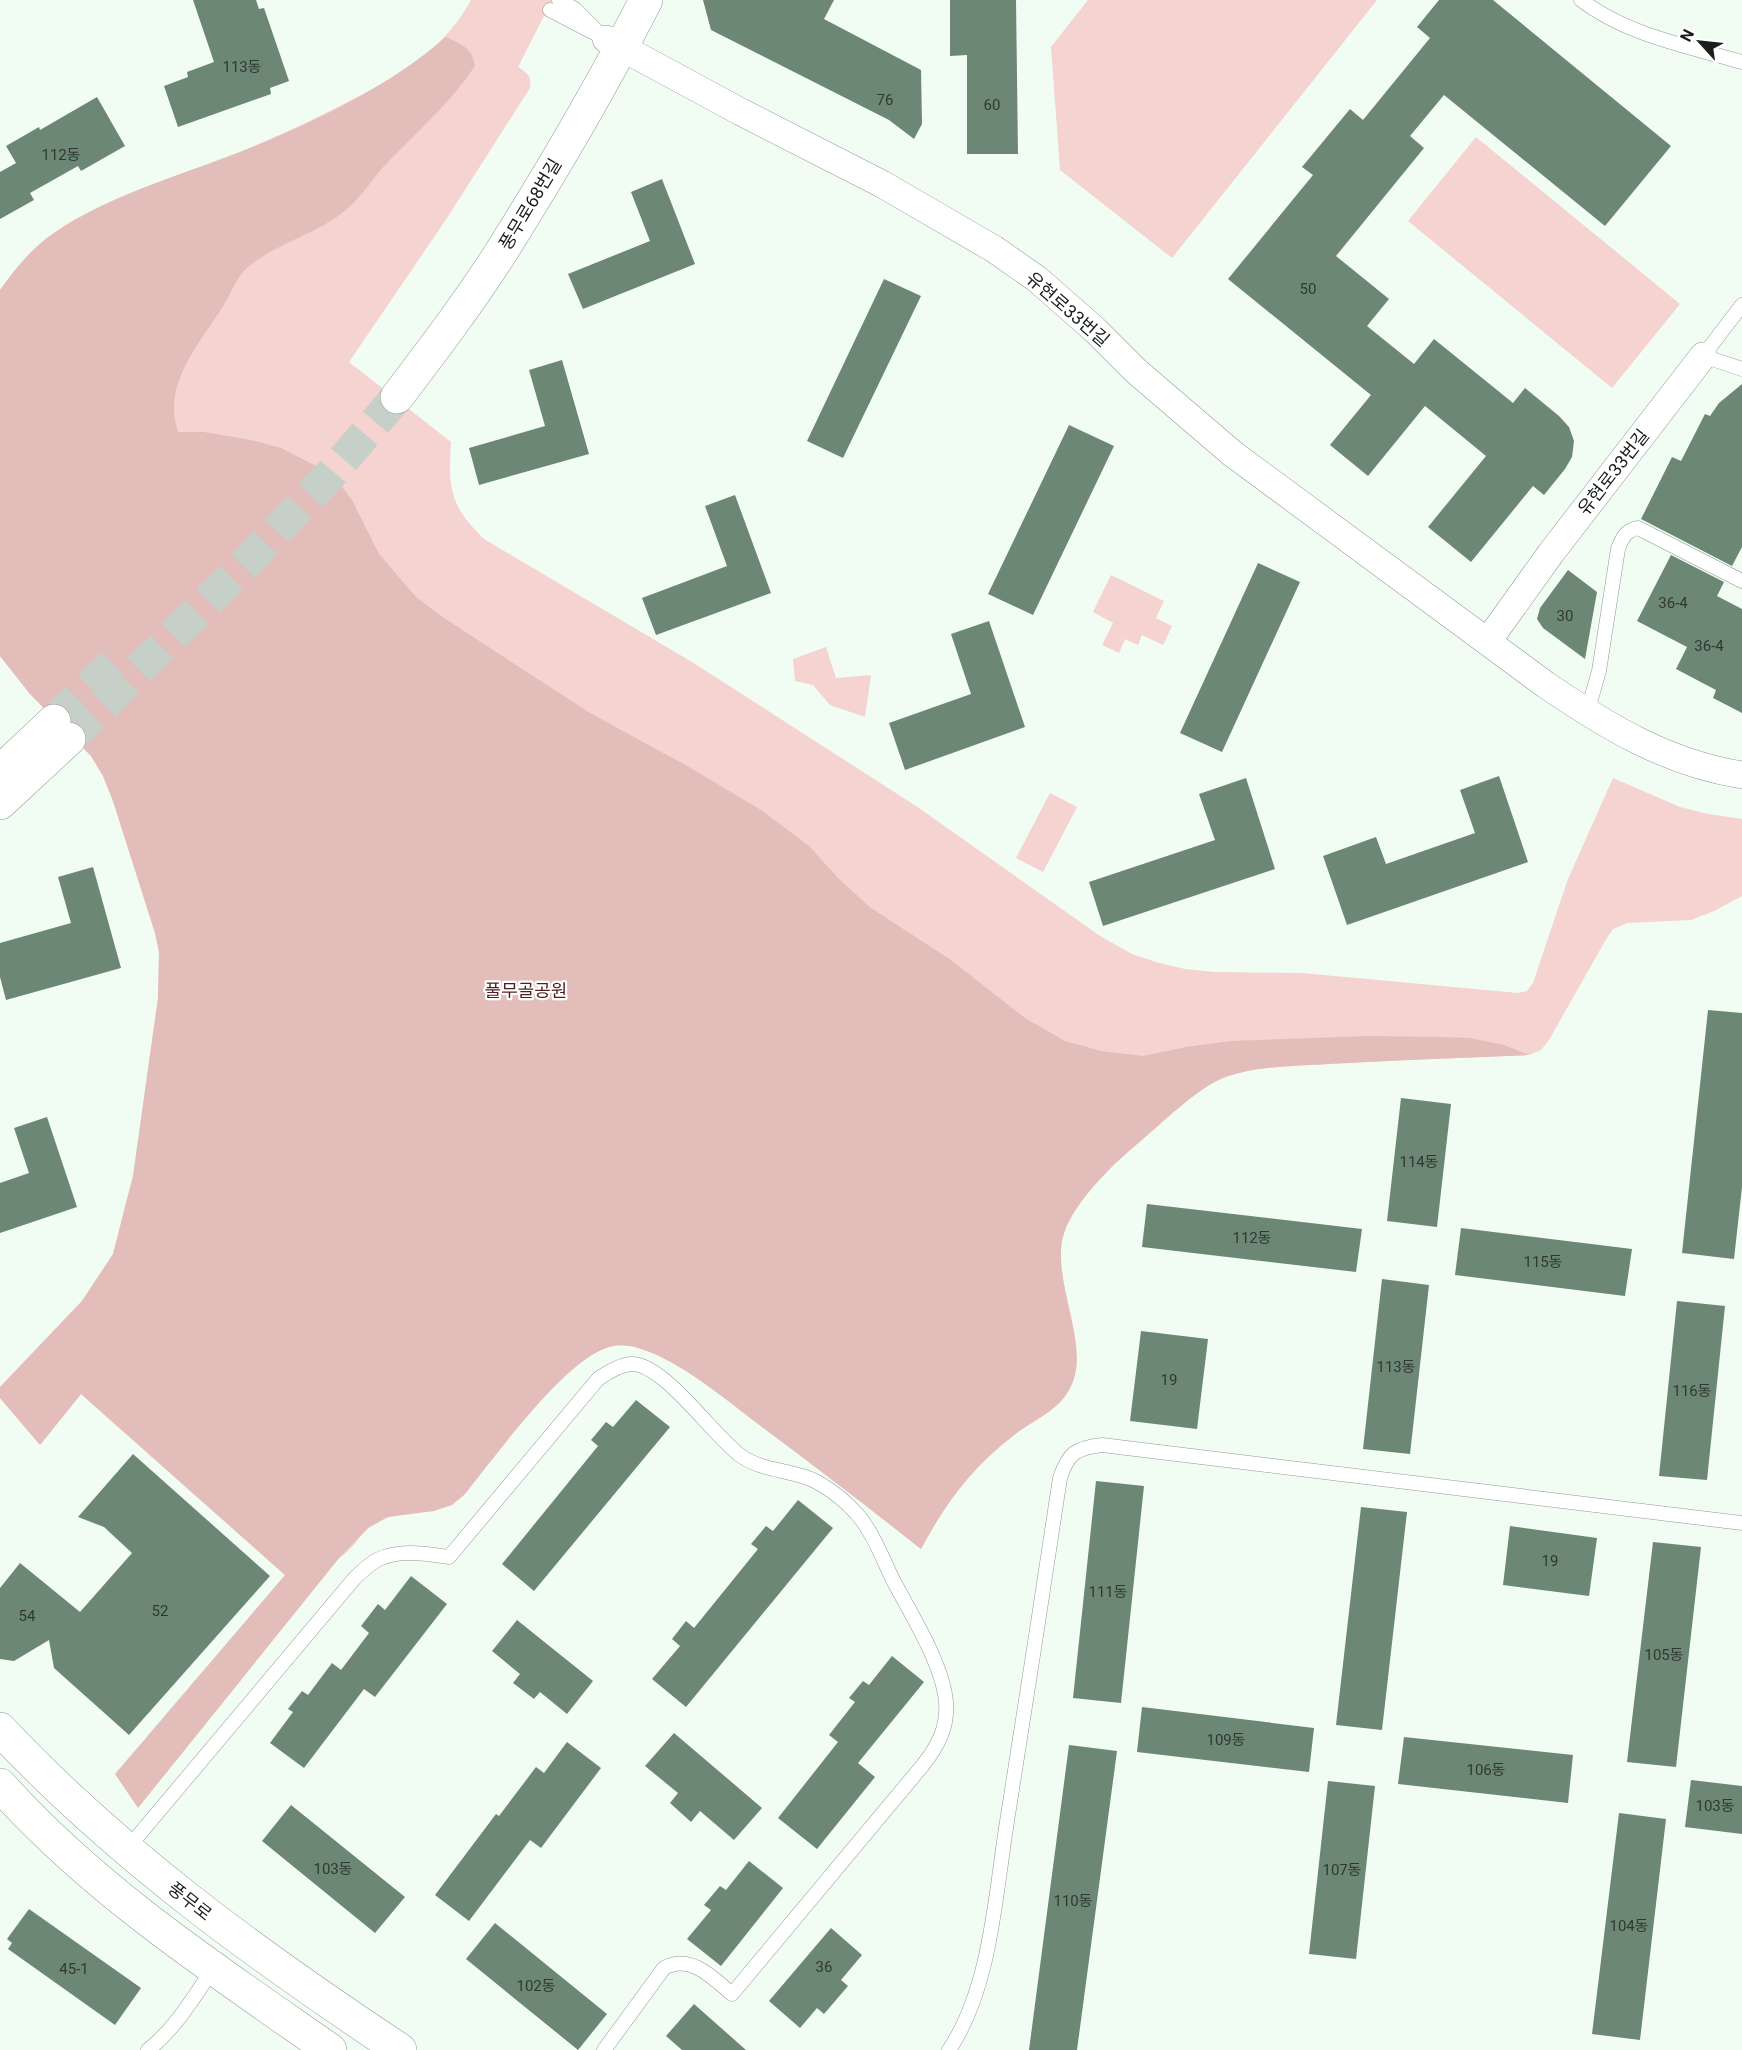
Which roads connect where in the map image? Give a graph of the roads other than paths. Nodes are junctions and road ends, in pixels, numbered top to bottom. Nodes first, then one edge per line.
1 (626, 0) edge
2 (646, 0) edge
3 (1581, 0) edge
4 (554, 5) edge
5 (614, 44) junction
6 (1742, 62) edge
7 (1742, 305) edge
8 (1703, 356) junction
9 (1742, 369) edge
10 (391, 392) tunnel mouth
11 (1742, 581) edge
12 (1488, 641) junction
13 (1587, 713) junction
14 (0, 772) edge
15 (1742, 776) edge
16 (0, 803) edge
17 (1742, 1523) edge
18 (0, 1729) edge
19 (0, 1785) edge
20 (126, 1850) junction
21 (213, 1969) junction
22 (148, 2050) edge
23 (330, 2050) edge
24 (400, 2050) edge
25 (604, 2050) edge
26 (949, 2050) edge

1 - 5 street, 풍무로68번길
2 - 5 street, 풍무로68번길
3 - 6 lane
4 - 5 lane
5 - 10 street, 풍무로68번길
5 - 12 street, 유현로33번길
7 - 8 lane, 유현로33번길
8 - 9 lane
8 - 12 street, 유현로33번길
11 - 13 lane
12 - 13 street, 유현로33번길
13 - 15 street, 유현로33번길
14 - 16 street
17 - 26 lane
18 - 20 street, 풍무로
19 - 21 street
20 - 24 street, 풍무로
20 - 25 lane
21 - 22 lane
21 - 23 street

